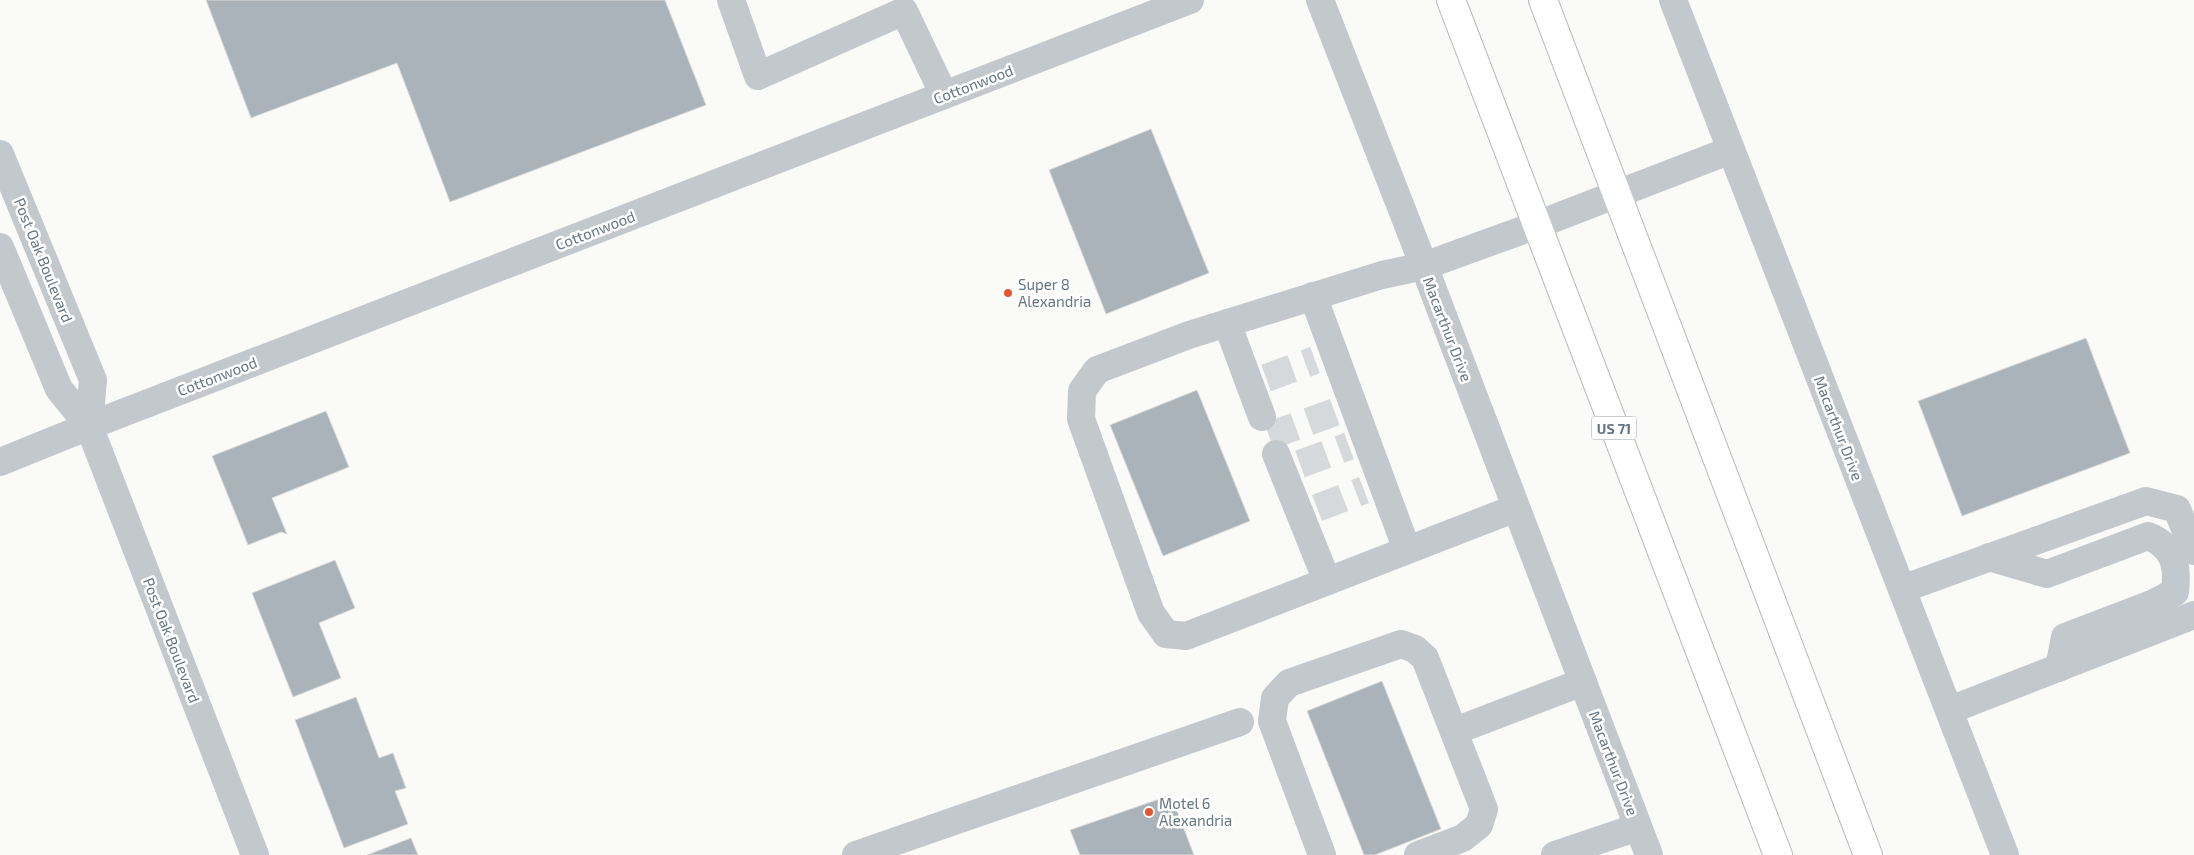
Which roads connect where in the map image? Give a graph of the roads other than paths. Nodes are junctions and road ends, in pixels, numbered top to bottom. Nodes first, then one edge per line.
1 (731, 0) edge
2 (1190, 0) edge
3 (1320, 0) edge
4 (1451, 0) edge
5 (1542, 0) edge
6 (1673, 0) edge
7 (902, 6) edge
8 (944, 95) junction
9 (1731, 150) junction
10 (0, 154) edge
11 (1617, 195) junction
12 (1537, 225) junction
13 (0, 247) edge
14 (1424, 266) junction
15 (1313, 296) junction
16 (1227, 323) junction
17 (1262, 417) dead end
18 (88, 426) junction
19 (0, 462) edge
20 (1286, 463) dead end
21 (1516, 508) junction
22 (1407, 550) junction
23 (2194, 551) edge
24 (1989, 557) junction
25 (1327, 581) junction
26 (1902, 589) junction
27 (2194, 615) edge
28 (2059, 668) junction
29 (1583, 682) junction
30 (1950, 710) junction
31 (1240, 722) dead end
32 (1454, 731) junction
33 (1638, 826) junction
34 (255, 855) edge
35 (856, 855) edge
36 (1322, 855) edge
37 (1418, 855) edge
38 (1555, 855) edge
39 (1649, 855) edge
40 (1778, 855) edge
41 (1868, 855) edge
42 (2005, 855) edge

1 - 7 street
2 - 8 street, Cottonwood
3 - 14 street, Macarthur Drive
4 - 12 highway, US 71
5 - 11 highway
6 - 9 street, Macarthur Drive
7 - 8 street
8 - 18 street, Cottonwood
9 - 11 street
9 - 26 street, Macarthur Drive
10 - 18 street, Post Oak Boulevard
11 - 12 street
11 - 41 highway
12 - 14 street
12 - 40 highway, US 71
13 - 18 street, Post Oak Boulevard
14 - 15 street
14 - 21 street, Macarthur Drive
15 - 16 street
15 - 22 street
16 - 17 street
16 - 25 street
18 - 19 street, Cottonwood
18 - 34 street, Post Oak Boulevard
20 - 25 street
21 - 22 street
21 - 29 street, Macarthur Drive
22 - 25 street
23 - 24 street
24 - 26 street
24 - 28 street
26 - 30 street, Macarthur Drive
27 - 28 street
28 - 30 street
29 - 32 street
29 - 33 street, Macarthur Drive
30 - 42 street, Macarthur Drive
31 - 35 street
32 - 36 street
32 - 37 street
33 - 38 street
33 - 39 street, Macarthur Drive

